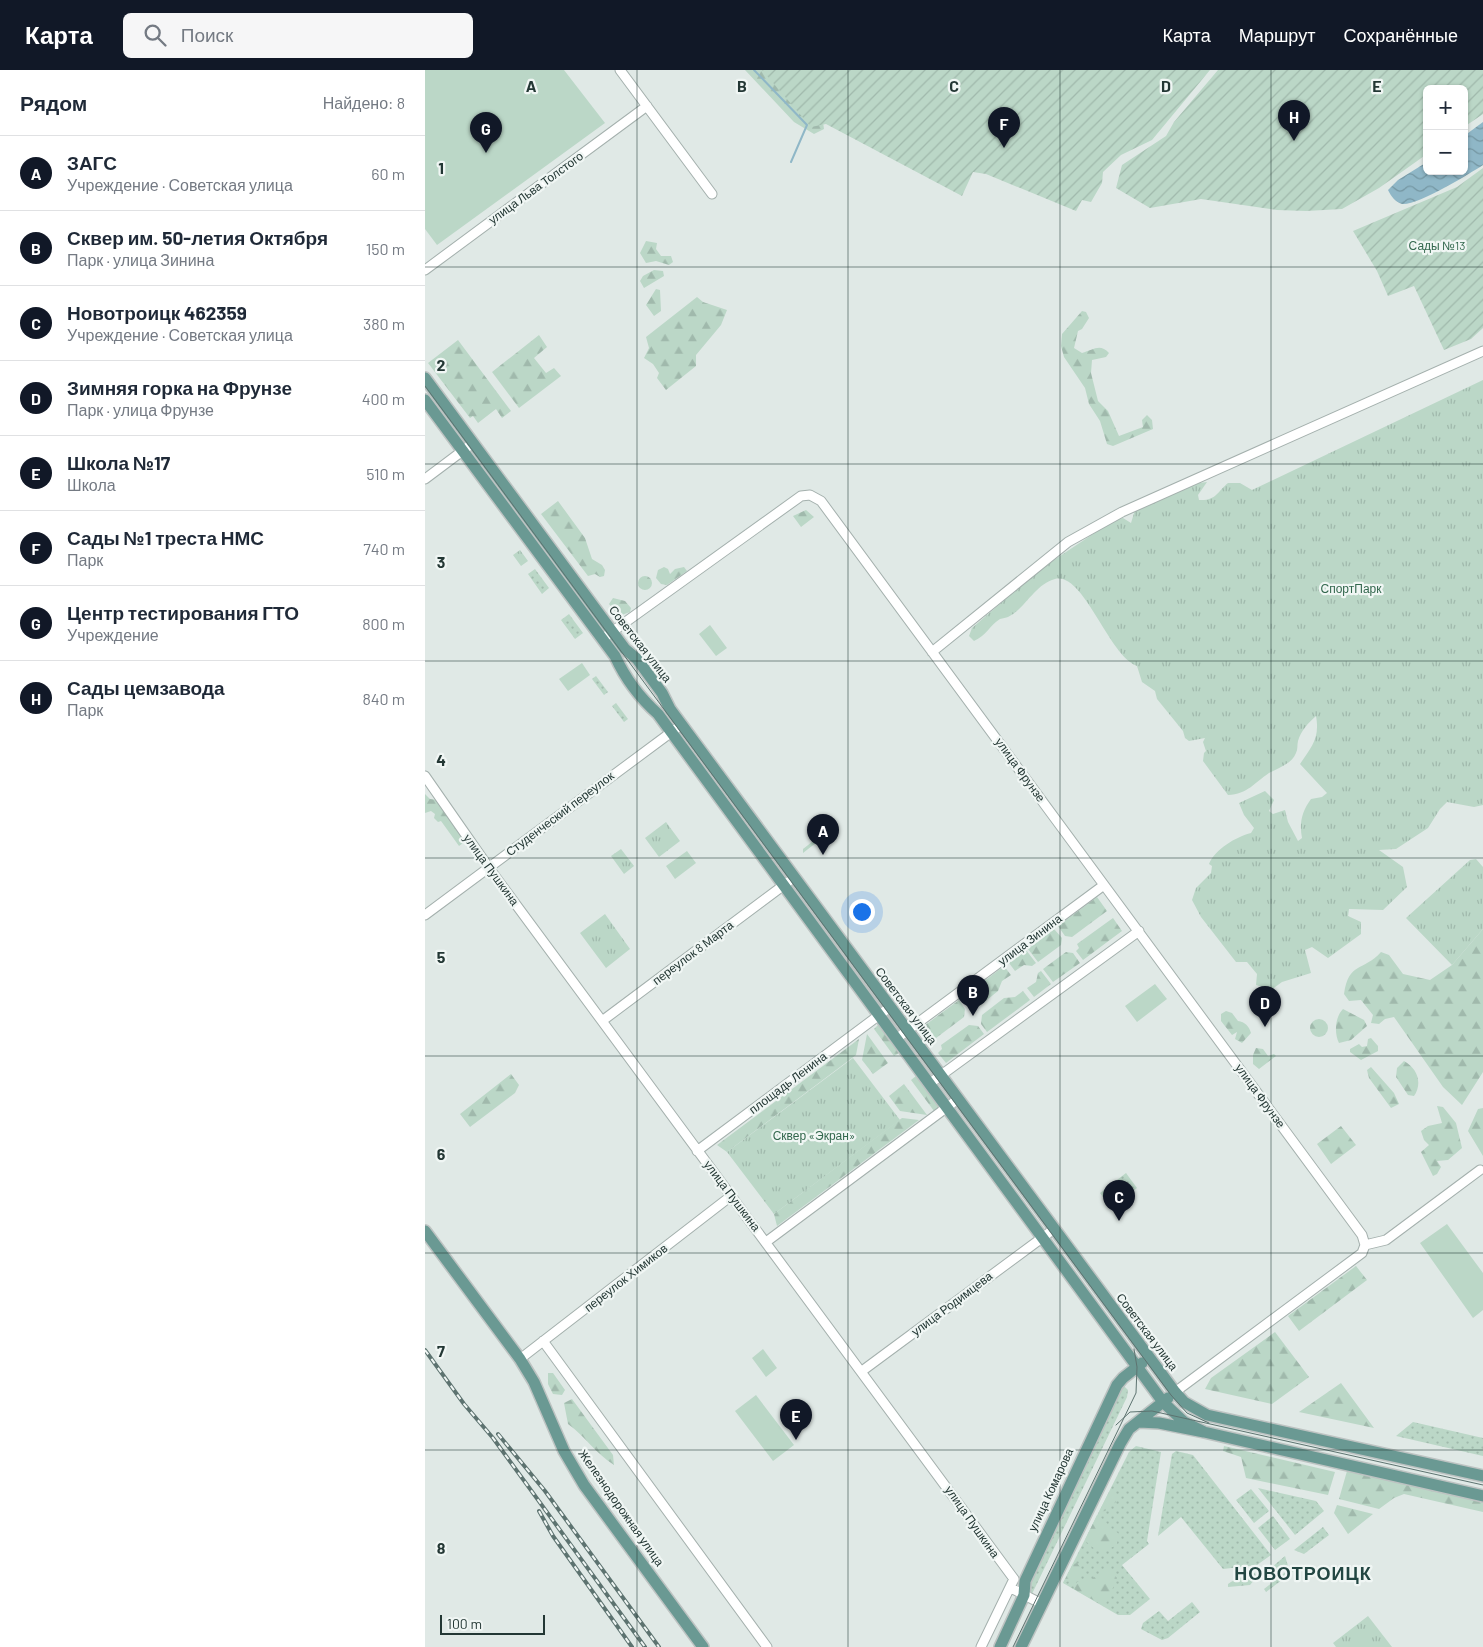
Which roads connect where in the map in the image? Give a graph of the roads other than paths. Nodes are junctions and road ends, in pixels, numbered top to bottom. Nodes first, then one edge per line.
1 (620, 70) edge
2 (647, 106) junction
3 (712, 194) dead end
4 (425, 270) edge
5 (1483, 351) edge
6 (425, 378) edge
7 (425, 400) edge
8 (473, 443) junction
9 (463, 451) junction
10 (425, 479) edge
11 (613, 632) junction
12 (602, 639) junction
13 (933, 652) junction
14 (681, 724) junction
15 (671, 732) junction
16 (425, 776) edge
17 (489, 868) junction
18 (794, 878) junction
19 (784, 885) junction
20 (1104, 885) junction
21 (425, 915) edge
22 (1139, 931) junction
23 (890, 1007) junction
24 (879, 1015) junction
25 (602, 1021) junction
26 (907, 1031) junction
27 (897, 1039) junction
28 (941, 1076) junction
29 (929, 1084) junction
30 (958, 1099) junction
31 (947, 1108) junction
32 (697, 1151) junction
33 (1480, 1170) dead end
34 (731, 1196) junction
35 (1054, 1229) junction
36 (425, 1231) edge
37 (1043, 1238) junction
38 (766, 1242) junction
39 (1365, 1245) junction
40 (543, 1341) junction
41 (1149, 1358) junction
42 (520, 1359) junction
43 (1137, 1367) junction
44 (862, 1372) junction
45 (1175, 1392) junction
46 (1163, 1402) junction
47 (1139, 1422) junction
48 (1204, 1432) junction
49 (1483, 1476) edge
50 (1483, 1496) edge
51 (1011, 1588) junction
52 (1024, 1595) junction
53 (1042, 1604) junction
54 (703, 1647) edge
55 (767, 1647) edge
56 (981, 1647) edge
57 (1000, 1647) edge
58 (1021, 1647) edge

1 - 2 street
2 - 3 street
2 - 4 street, улица Льва Толстого
5 - 13 street
6 - 8 main road, Советская улица
7 - 9 main road
8 - 9 street
8 - 11 main road, Советская улица
9 - 10 street
9 - 12 main road
11 - 12 street, улица Фрунзе
11 - 13 street, улица Фрунзе
11 - 14 main road, Советская улица
12 - 15 main road
13 - 20 street, улица Фрунзе
14 - 15 street, Студенческий переулок
14 - 18 main road, Советская улица
15 - 17 street, Студенческий переулок
15 - 19 main road
16 - 17 street, улица Пушкина
17 - 21 street, Студенческий переулок
17 - 25 street, улица Пушкина
18 - 19 street, переулок 8 Марта
18 - 23 main road, Советская улица
19 - 24 main road
19 - 25 street, переулок 8 Марта
20 - 22 street, улица Фрунзе
20 - 26 street, улица Зинина
22 - 28 street
22 - 39 street, улица Фрунзе
23 - 24 street, площадь Ленина
23 - 26 main road, Советская улица
24 - 27 main road
24 - 32 street, площадь Ленина
25 - 32 street, улица Пушкина
26 - 27 street, улица Зинина
26 - 28 main road, Советская улица
27 - 29 main road
28 - 29 street
28 - 30 main road, Советская улица
29 - 31 main road
30 - 31 street
30 - 35 main road, Советская улица
31 - 37 main road
31 - 38 street
32 - 34 street, улица Пушкина
33 - 39 street
34 - 38 street, улица Пушкина
34 - 40 street, переулок Химиков
35 - 37 street, улица Родимцева
35 - 41 main road, Советская улица
36 - 42 main road, Железнодорожная улица
37 - 43 main road
37 - 44 street, улица Родимцева
38 - 44 street, улица Пушкина
39 - 45 street
40 - 42 street, переулок Химиков
40 - 55 street
41 - 43 main road, улица Комарова
41 - 45 main road, Советская улица
42 - 54 main road, Железнодорожная улица
43 - 46 main road
43 - 52 main road, улица Комарова
44 - 51 street, улица Пушкина
45 - 46 main road
45 - 49 main road, Советская улица
46 - 47 main road
46 - 48 main road
47 - 48 main road
47 - 53 main road
48 - 50 main road
51 - 52 street
51 - 56 street
52 - 53 street
52 - 57 main road, улица Комарова
53 - 58 main road

